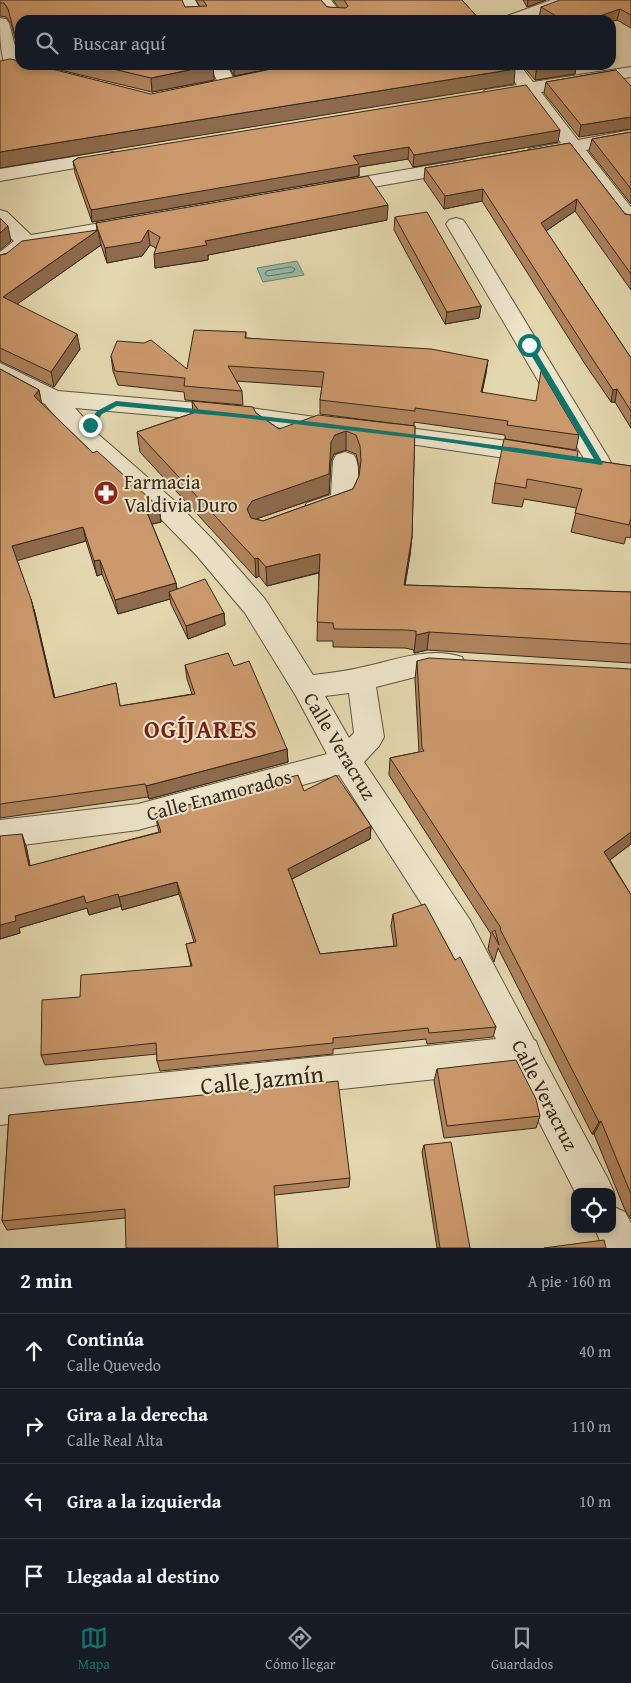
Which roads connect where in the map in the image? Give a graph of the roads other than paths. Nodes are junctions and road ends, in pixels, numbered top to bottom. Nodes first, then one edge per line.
1 (322, 0) edge
2 (567, 0) edge
3 (191, 1) edge
4 (195, 15) edge
5 (333, 15) edge
6 (526, 15) edge
7 (0, 23) edge
8 (7, 67) edge
9 (26, 70) edge
10 (220, 70) edge
11 (514, 70) edge
12 (32, 71) edge
13 (631, 72) edge
14 (248, 82) edge
15 (228, 86) junction
16 (527, 88) junction
17 (209, 89) edge
18 (478, 96) edge
19 (631, 136) edge
20 (573, 146) junction
21 (127, 154) edge
22 (515, 157) edge
23 (476, 164) edge
24 (0, 175) edge
25 (320, 191) edge
26 (0, 216) edge
27 (154, 220) edge
28 (631, 221) edge
29 (456, 224) dead end
30 (26, 242) junction
31 (0, 262) edge
32 (0, 371) edge
33 (53, 398) junction
34 (116, 403) junction
35 (89, 440) junction
36 (345, 461) dead end
37 (599, 463) junction
38 (623, 467) edge
39 (298, 516) edge
40 (475, 666) edge
41 (361, 679) junction
42 (306, 688) junction
43 (346, 761) junction
44 (0, 834) edge
45 (524, 1053) junction
46 (1, 1107) edge
47 (593, 1188) edge
48 (616, 1233) edge
49 (623, 1248) edge

1 - 5 street
2 - 6 street
3 - 4 street
7 - 8 street
9 - 12 street
10 - 15 street
11 - 16 street
13 - 16 street
14 - 15 street
15 - 17 street
16 - 18 street
16 - 20 street
19 - 20 street
20 - 22 street
20 - 28 street
21 - 24 street
23 - 25 street
26 - 30 street
27 - 30 street
29 - 37 street
30 - 31 street
32 - 33 street, Calle Veracruz
33 - 34 street
33 - 35 street, Calle Veracruz
34 - 35 street
34 - 37 street
35 - 42 street, Calle Veracruz
36 - 39 street
37 - 38 street
40 - 41 street
41 - 42 street
41 - 43 street, Calle Enamorados
42 - 43 street, Calle Veracruz
43 - 44 street, Calle Enamorados
43 - 45 street, Calle Veracruz
45 - 46 street, Calle Jazmín
45 - 47 street, Calle Veracruz
48 - 49 street

